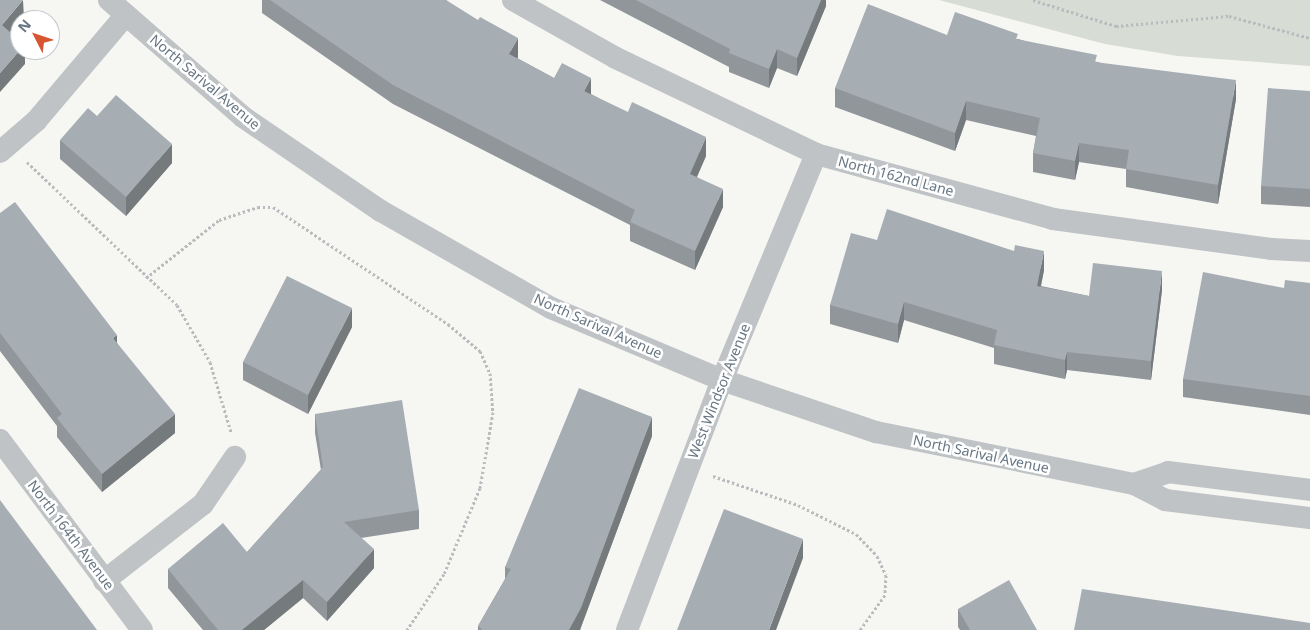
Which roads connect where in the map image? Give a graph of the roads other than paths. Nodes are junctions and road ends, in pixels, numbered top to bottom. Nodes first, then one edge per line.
1 (109, 0) edge
2 (513, 0) edge
3 (126, 15) junction
4 (5, 148) edge
5 (816, 154) junction
6 (1310, 251) edge
7 (722, 380) junction
8 (0, 440) edge
9 (235, 457) road end
10 (1240, 478) junction
11 (1134, 484) junction
12 (1310, 490) edge
13 (1238, 508) junction
14 (1310, 513) edge
15 (104, 581) junction
16 (142, 630) edge
17 (627, 630) edge

1 - 3 street, North Sarival Avenue
2 - 5 street, North 162nd Lane
3 - 4 street
3 - 7 street, North Sarival Avenue
5 - 6 street, North 162nd Lane
5 - 7 street, West Windsor Avenue
7 - 11 street, North Sarival Avenue
7 - 17 street, West Windsor Avenue
8 - 15 street, North 164th Avenue
9 - 15 street
10 - 11 street
10 - 12 street
10 - 13 street
11 - 13 street, North Sarival Avenue
13 - 14 street, North Sarival Avenue
15 - 16 street, North 164th Avenue

